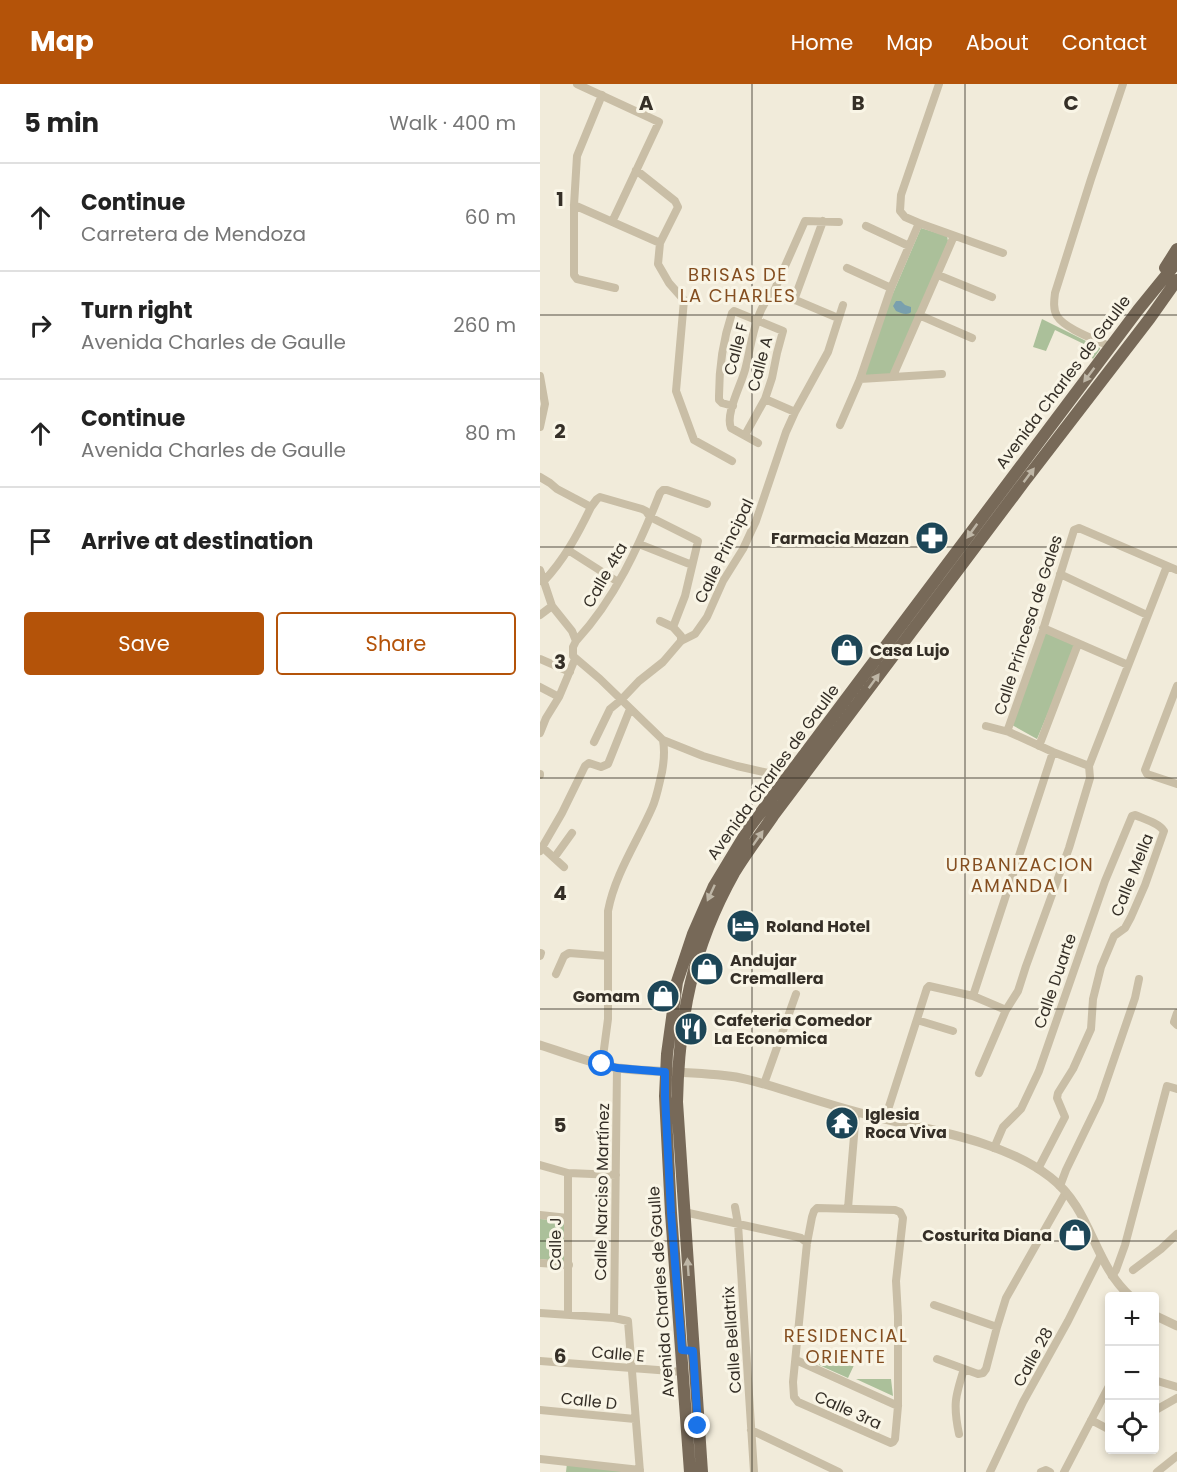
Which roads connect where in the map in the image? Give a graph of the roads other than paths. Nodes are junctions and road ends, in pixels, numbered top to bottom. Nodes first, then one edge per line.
1 (576, 84) edge
2 (939, 84) edge
3 (1123, 84) edge
4 (602, 96) junction
5 (636, 170) junction
6 (574, 206) junction
7 (823, 221) junction
8 (612, 222) junction
9 (840, 222) dead end
10 (919, 223) junction
11 (866, 226) dead end
12 (954, 236) junction
13 (660, 243) junction
14 (909, 246) junction
15 (1177, 249) edge
16 (1003, 253) dead end
17 (1177, 262) edge
18 (847, 268) dead end
19 (938, 275) junction
20 (1177, 280) edge
21 (615, 288) dead end
22 (891, 288) junction
23 (1177, 290) edge
24 (774, 291) junction
25 (992, 297) dead end
26 (794, 300) junction
27 (843, 305) dead end
28 (1138, 309) junction
29 (919, 315) junction
30 (838, 318) junction
31 (1150, 318) junction
32 (758, 320) junction
33 (972, 338) dead end
34 (1111, 347) junction
35 (942, 374) dead end
36 (540, 376) edge
37 (893, 376) junction
38 (860, 380) junction
39 (765, 399) junction
40 (733, 406) junction
41 (795, 412) junction
42 (840, 425) dead end
43 (540, 427) edge
44 (746, 435) junction
45 (758, 443) dead end
46 (732, 461) dead end
47 (540, 477) edge
48 (707, 504) dead end
49 (591, 507) junction
50 (650, 517) junction
51 (639, 544) junction
52 (568, 550) junction
53 (692, 565) junction
54 (1167, 566) junction
55 (540, 570) edge
56 (1177, 570) edge
57 (1060, 574) junction
58 (543, 582) junction
59 (618, 582) junction
60 (552, 606) junction
61 (540, 615) edge
62 (1148, 615) junction
63 (660, 621) dead end
64 (673, 627) junction
65 (1043, 628) junction
66 (576, 641) junction
67 (681, 641) junction
68 (1078, 644) junction
69 (540, 658) edge
70 (575, 659) junction
71 (1128, 665) junction
72 (570, 672) junction
73 (1177, 686) edge
74 (540, 687) edge
75 (559, 697) junction
76 (621, 700) junction
77 (844, 700) junction
78 (855, 707) junction
79 (630, 710) junction
80 (543, 716) edge
81 (986, 726) dead end
82 (1009, 731) junction
83 (540, 734) edge
84 (663, 740) junction
85 (594, 742) dead end
86 (1039, 746) junction
87 (1053, 752) junction
88 (1089, 765) junction
89 (786, 777) junction
90 (1177, 784) edge
91 (778, 800) junction
92 (1164, 831) joint
93 (572, 833) dead end
94 (541, 849) edge
95 (554, 858) junction
96 (564, 867) dead end
97 (608, 956) junction
98 (556, 974) dead end
99 (1139, 979) dead end
100 (796, 994) dead end
101 (973, 996) junction
102 (1006, 1010) junction
103 (1177, 1013) edge
104 (917, 1020) junction
105 (1177, 1025) edge
106 (953, 1031) dead end
107 (540, 1045) edge
108 (602, 1064) junction
109 (617, 1068) junction
110 (671, 1073) junction
111 (979, 1073) dead end
112 (764, 1084) junction
113 (1177, 1089) edge
114 (856, 1113) junction
115 (885, 1119) junction
116 (994, 1148) junction
117 (540, 1165) edge
118 (1038, 1169) junction
119 (568, 1173) junction
120 (616, 1174) junction
121 (1063, 1189) junction
122 (735, 1207) dead end
123 (848, 1208) junction
124 (684, 1212) junction
125 (540, 1215) edge
126 (568, 1218) junction
127 (738, 1224) junction
128 (1177, 1234) edge
129 (807, 1243) junction
130 (1101, 1255) junction
131 (540, 1263) edge
132 (569, 1265) junction
133 (1133, 1270) dead end
134 (1112, 1276) junction
135 (1126, 1292) edge
136 (934, 1305) dead end
137 (540, 1313) edge
138 (568, 1315) junction
139 (1159, 1317) edge
140 (614, 1318) junction
141 (1176, 1323) edge
142 (997, 1327) junction
143 (688, 1351) junction
144 (937, 1359) dead end
145 (796, 1360) junction
146 (540, 1361) edge
147 (633, 1369) junction
148 (964, 1369) junction
149 (689, 1373) junction
150 (1159, 1381) edge
151 (1177, 1387) edge
152 (1105, 1393) edge
153 (1177, 1398) edge
154 (898, 1406) junction
155 (1159, 1409) edge
156 (540, 1410) edge
157 (635, 1419) junction
158 (1091, 1420) junction
159 (1105, 1427) edge
160 (751, 1430) junction
161 (959, 1434) dead end
162 (1177, 1456) edge
163 (540, 1459) edge
164 (564, 1461) junction
165 (640, 1471) edge
166 (564, 1472) edge
167 (690, 1472) edge
168 (702, 1472) edge
169 (754, 1472) edge
170 (839, 1472) edge
171 (990, 1472) edge
172 (1064, 1472) edge
173 (1157, 1472) edge

1 - 4 street
2 - 10 street
3 - 34 street
4 - 5 street
4 - 6 street
5 - 8 street
5 - 13 street
6 - 8 street
6 - 21 street
7 - 9 street
7 - 24 street, Calle F
7 - 26 street
8 - 13 street
10 - 12 street
10 - 14 street
11 - 14 street
12 - 16 street
12 - 19 street
13 - 46 street
14 - 22 street
15 - 28 main road
17 - 28 main road, Avenida Charles de Gaulle
18 - 22 street
19 - 25 street
19 - 29 street
20 - 31 main road, Avenida Charles de Gaulle
22 - 38 street
23 - 31 main road
24 - 26 street
24 - 32 street, Calle F
26 - 30 street
27 - 30 street, Calle Principal
28 - 34 main road, Avenida Charles de Gaulle
29 - 33 street
29 - 37 street
30 - 41 street, Calle Principal
78 -> 31 main road, Avenida Charles de Gaulle
32 - 39 street, Calle A
32 - 40 street, Calle F
32 - 40 street
34 -> 77 main road, Avenida Charles de Gaulle
35 - 37 street
36 - 43 street
37 - 38 street
38 - 42 street
39 - 41 street
39 - 44 street, Calle A
40 - 44 street, Calle F
41 - 67 street, Calle Principal
44 - 45 street, Calle F
47 - 49 street
48 - 50 street, Calle 4ta
49 - 50 street
49 - 52 street
50 - 51 street, Calle 4ta
50 - 53 street
51 - 53 street
51 - 59 street, Calle 4ta
52 - 58 street
52 - 59 street
53 - 64 street
54 - 56 street
54 - 57 street, Calle Princesa de Gales
54 - 62 street
55 - 58 street
57 - 62 street
57 - 65 street, Calle Princesa de Gales
58 - 60 street
59 - 66 street, Calle 4ta
60 - 61 street
60 - 66 street
62 - 71 street
63 - 64 street
64 - 67 street
65 - 68 street
65 - 82 street, Calle Princesa de Gales
66 - 70 street
67 - 76 street, Calle Principal
68 - 71 street
68 - 86 street
69 - 72 street
70 - 72 street
70 - 76 street
71 - 88 street
72 - 75 street
73 - 90 street
74 - 75 street
75 - 80 street
76 - 79 street
76 - 85 street, Calle Principal
77 - 78 main road
77 - 89 main road, Avenida Charles de Gaulle
78 - 91 main road, Avenida Charles de Gaulle
79 - 84 street
79 - 94 street
80 - 83 street
81 - 82 street
82 - 86 street
84 - 89 street
84 - 97 street
86 - 87 street
87 - 88 street
87 - 101 street
88 - 102 street
89 - 91 main road, Avenida Charles de Gaulle
91 - 110 main road, Avenida Charles de Gaulle
92 - 116 street, Calle Duarte
92 - 118 street, Calle Mella
93 - 95 street
94 - 95 street
95 - 96 street
97 - 98 street
97 - 108 street
99 - 121 street
100 - 112 street
101 - 102 street
101 - 104 street
102 - 111 street
103 - 105 street
104 - 106 street
104 - 115 street
107 - 108 street
108 - 109 street
109 - 110 street
109 - 120 street, Calle Narciso Martínez
110 - 112 street
110 - 124 main road, Avenida Charles de Gaulle
110 - 143 main road, Avenida Charles de Gaulle
112 - 114 street
113 - 134 street
114 - 115 street
114 - 123 street
115 - 116 street
116 - 118 street
117 - 119 street
118 - 121 street
119 - 120 street
119 - 126 street, Calle J
120 - 140 street, Calle Narciso Martínez
121 - 130 street
121 - 142 street
122 - 127 street, Calle Bellatrix
123 - 129 street
123 - 154 street
124 - 127 street
143 -> 124 main road, Avenida Charles de Gaulle
125 - 126 street
126 - 132 street, Calle J
127 - 129 street
127 - 160 street, Calle Bellatrix
128 - 133 street
129 - 145 street
130 - 134 street
130 - 171 street, Calle 28
131 - 132 street
132 - 138 street, Calle J
134 - 135 street
136 - 142 street
137 - 138 street
138 - 140 street
139 - 141 street
140 - 147 street
142 - 148 street
143 - 149 main road, Avenida Charles de Gaulle
144 - 148 street
145 - 154 street
145 - 154 street, Calle 3ra
146 - 147 street, Calle E
147 - 149 street, Calle E
147 - 157 street
148 - 161 street
149 - 167 main road, Avenida Charles de Gaulle
149 - 168 main road, Avenida Charles de Gaulle
150 - 151 street
152 - 158 street
153 - 155 street
156 - 157 street, Calle D
157 - 165 street
158 - 159 street
158 - 172 street
160 - 169 street, Calle Bellatrix
160 - 170 street
162 - 173 street
163 - 164 street
164 - 165 street
164 - 166 street

